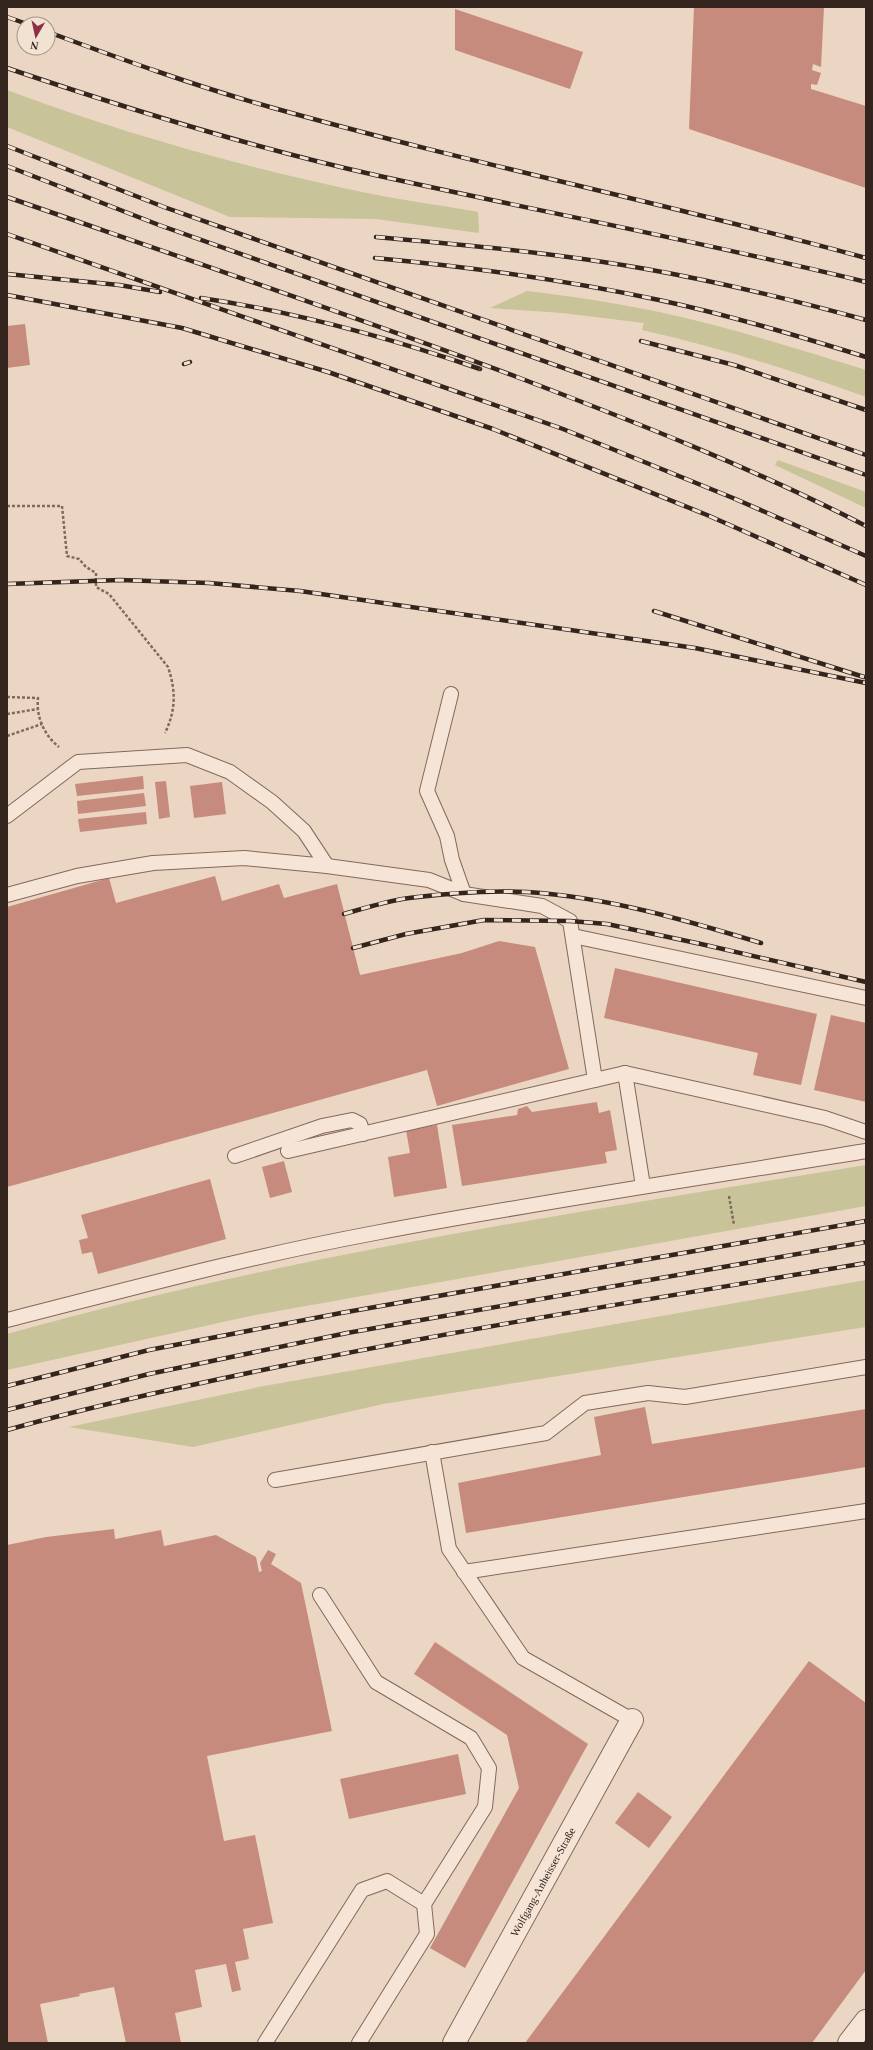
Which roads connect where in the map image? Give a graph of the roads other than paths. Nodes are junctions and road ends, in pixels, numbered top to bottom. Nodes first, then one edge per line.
1 (451, 694) dead end
2 (7, 816) edge
3 (327, 866) junction
4 (9, 891) edge
5 (464, 894) junction
6 (572, 936) junction
7 (866, 998) edge
8 (625, 1073) junction
9 (595, 1080) junction
10 (866, 1132) edge
11 (363, 1134) junction
12 (288, 1151) dead end
13 (866, 1151) edge
14 (235, 1156) dead end
15 (643, 1186) junction
16 (7, 1320) edge
17 (866, 1367) edge
18 (432, 1452) junction
19 (275, 1480) dead end
20 (866, 1511) edge
21 (464, 1572) junction
22 (320, 1595) dead end
23 (632, 1720) joint
24 (424, 1904) junction
25 (866, 2021) edge
26 (265, 2043) edge
27 (359, 2043) edge
28 (454, 2043) edge
29 (849, 2043) edge

1 - 5 lane
2 - 3 lane
3 - 4 lane
3 - 5 lane
5 - 6 lane
6 - 7 lane
6 - 9 lane
8 - 9 lane
8 - 10 lane
8 - 15 lane
9 - 11 lane
11 - 12 lane
11 - 14 lane
13 - 15 lane
15 - 16 lane
17 - 18 lane
18 - 19 lane
18 - 21 lane
20 - 21 lane
21 - 23 lane
22 - 24 lane
23 - 28 street, Wolfgang-Anheisser-Straße
24 - 26 lane
24 - 27 lane
25 - 29 street

